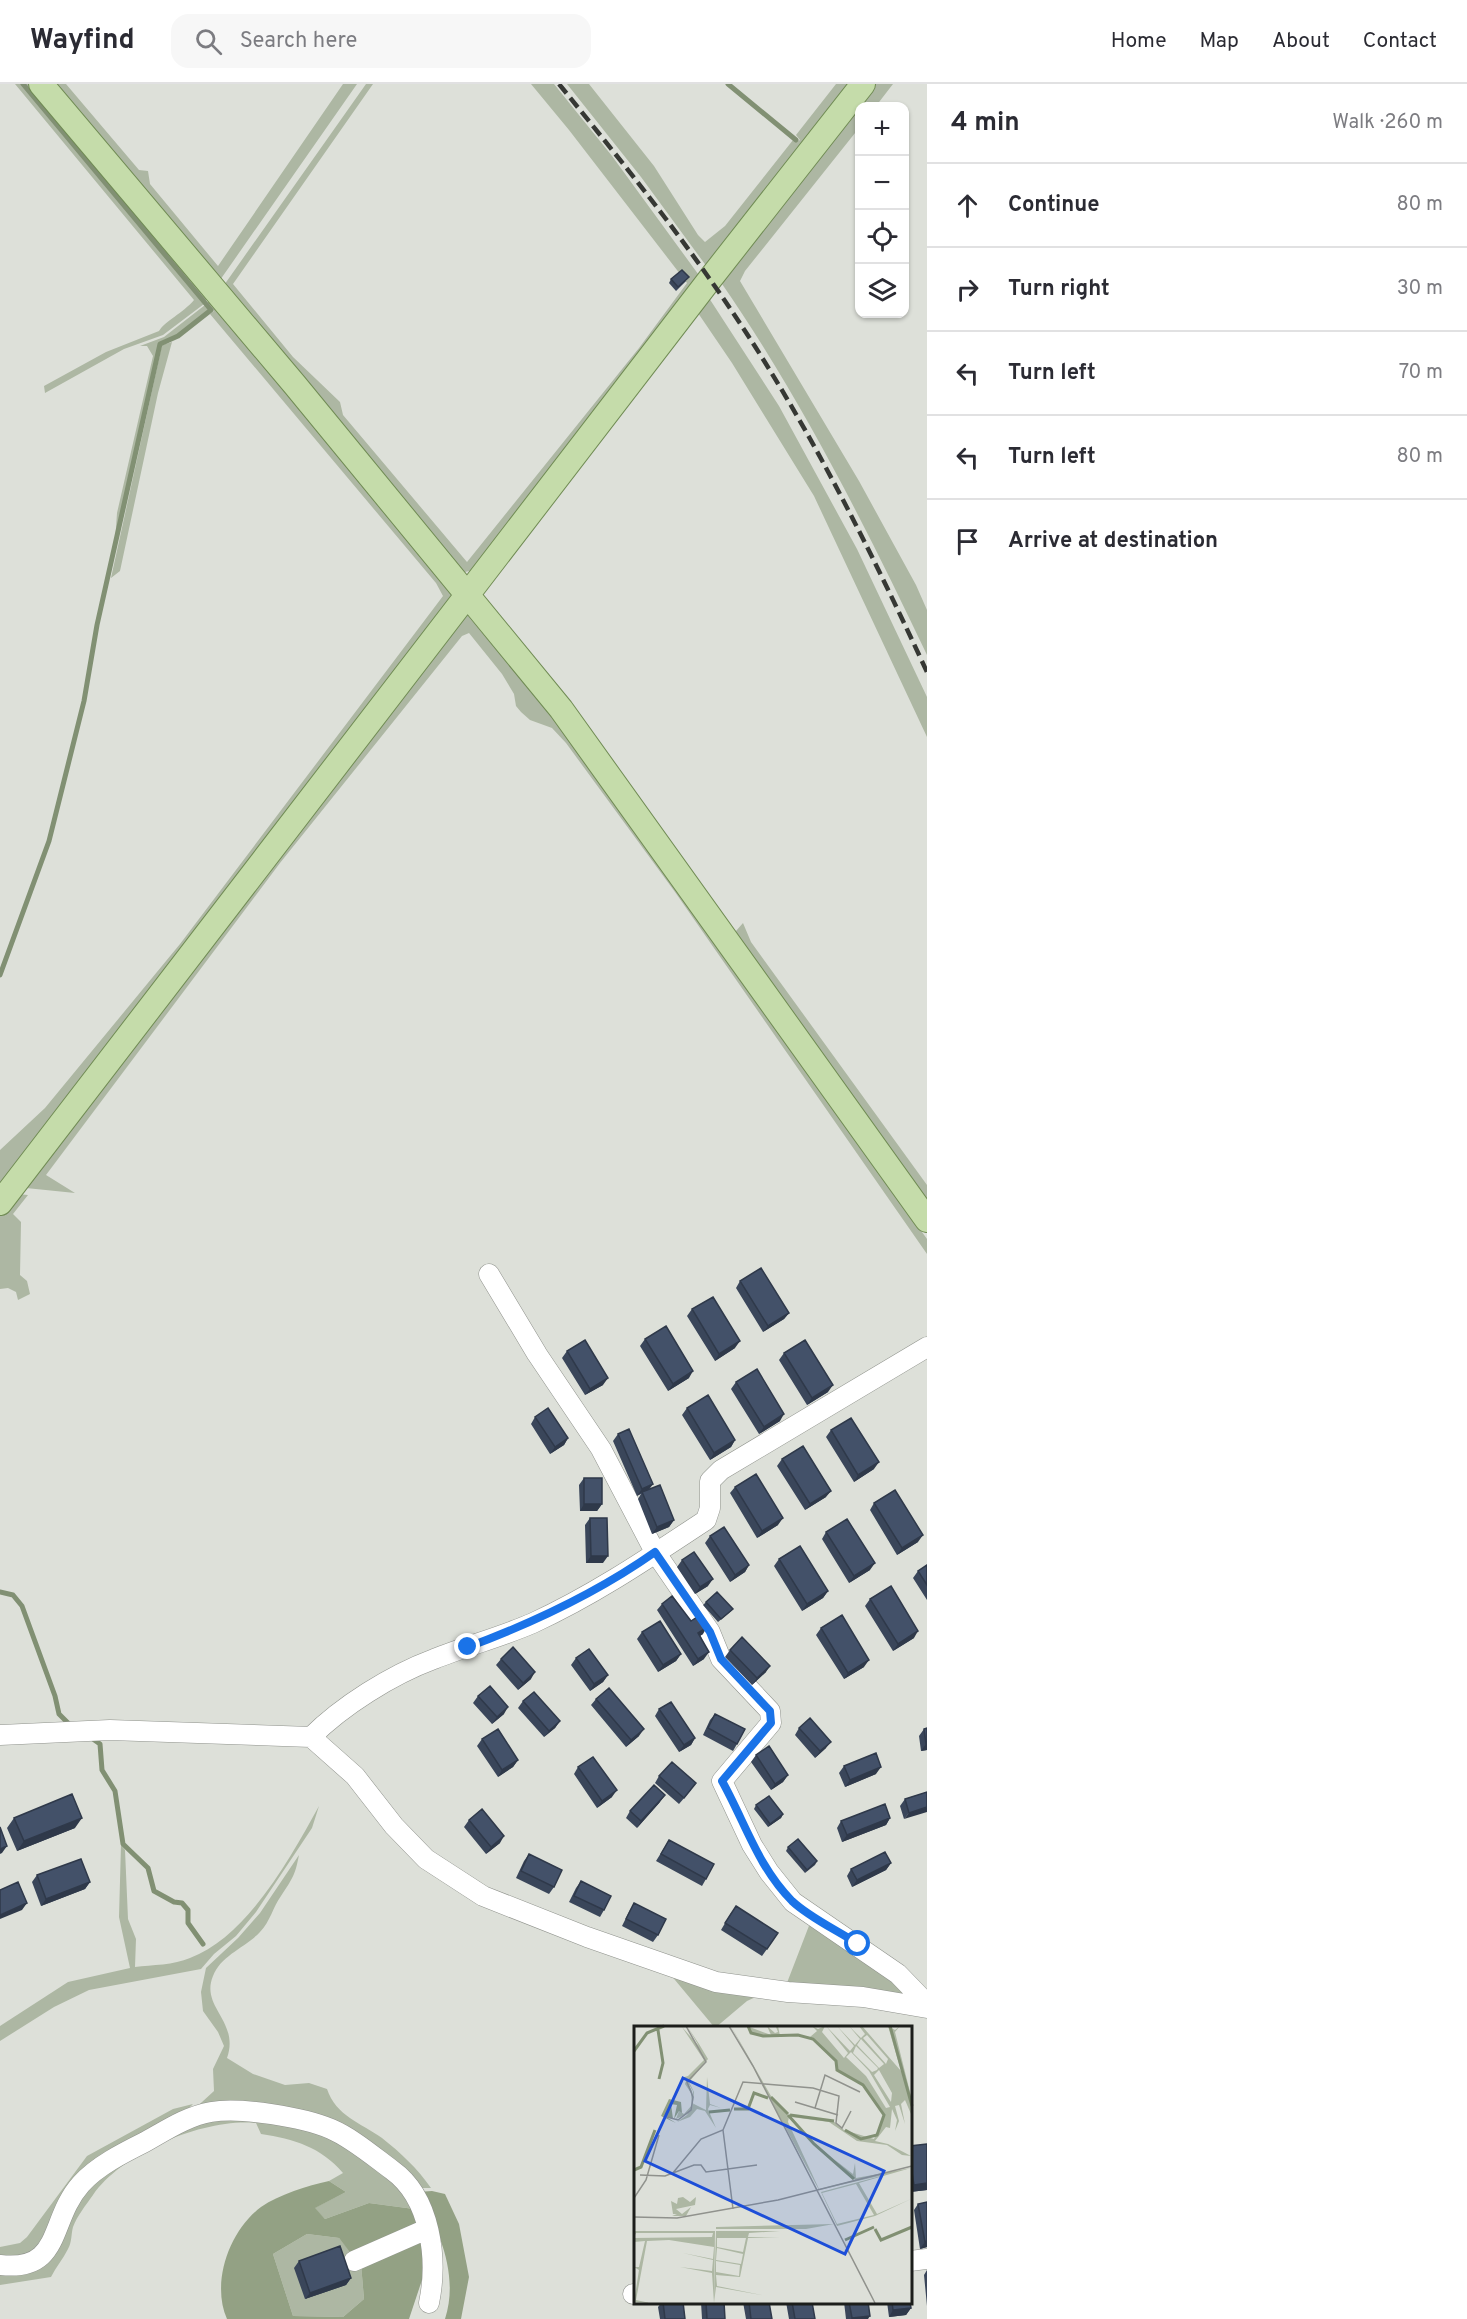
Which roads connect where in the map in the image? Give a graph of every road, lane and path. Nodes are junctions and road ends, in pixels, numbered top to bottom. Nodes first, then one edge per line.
1 (41, 84) edge
2 (863, 84) edge
3 (466, 596) junction
4 (0, 1203) edge
5 (927, 1220) edge
6 (489, 1274) dead end
7 (927, 1347) edge
8 (655, 1552) junction
9 (0, 1736) edge
10 (311, 1737) junction
11 (927, 2006) edge
12 (428, 2229) junction
13 (927, 2259) edge
14 (912, 2261) edge
15 (354, 2262) dead end
16 (0, 2265) edge
17 (429, 2302) dead end

1 - 3 main road
2 - 3 main road
3 - 4 main road
3 - 5 main road
6 - 8 street
7 - 8 street
8 - 10 street
8 - 11 street
9 - 10 street
10 - 11 street
12 - 15 street
12 - 16 street
12 - 17 street
13 - 14 street

